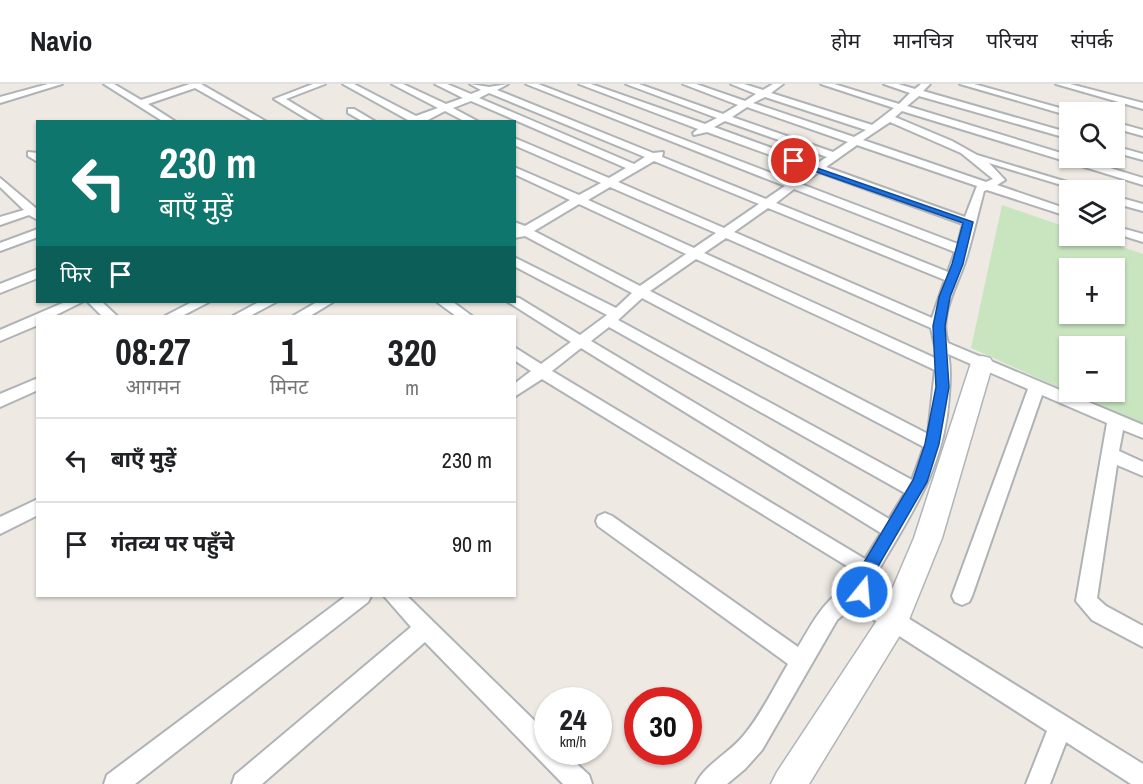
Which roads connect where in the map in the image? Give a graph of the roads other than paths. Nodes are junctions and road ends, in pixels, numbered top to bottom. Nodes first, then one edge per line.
1 (58, 84) edge
2 (108, 84) edge
3 (221, 84) edge
4 (297, 84) edge
5 (321, 84) edge
6 (347, 84) edge
7 (396, 84) edge
8 (439, 84) edge
9 (474, 84) edge
10 (504, 84) edge
11 (530, 84) edge
12 (584, 84) edge
13 (630, 84) edge
14 (655, 84) edge
15 (687, 84) edge
16 (735, 84) edge
17 (779, 84) edge
18 (825, 84) edge
19 (888, 84) edge
20 (926, 84) edge
21 (964, 84) edge
22 (1060, 84) edge
23 (1099, 84) edge
24 (198, 86) edge
25 (307, 89) junction
26 (644, 89) junction
27 (488, 90) junction
28 (915, 92) junction
29 (764, 93) junction
30 (1143, 95) edge
31 (470, 98) junction
32 (623, 99) junction
33 (0, 100) edge
34 (140, 103) junction
35 (747, 104) junction
36 (1143, 106) edge
37 (445, 107) junction
38 (899, 107) junction
39 (1059, 110) edge
40 (351, 111) dead end
41 (597, 111) junction
42 (725, 117) junction
43 (169, 120) edge
44 (259, 120) edge
45 (316, 120) edge
46 (368, 120) edge
47 (414, 120) edge
48 (418, 120) edge
49 (471, 120) edge
50 (501, 120) edge
51 (882, 123) junction
52 (572, 124) junction
53 (704, 129) junction
54 (1125, 129) edge
55 (516, 131) edge
56 (1059, 133) edge
57 (1143, 133) edge
58 (856, 140) junction
59 (530, 141) edge
60 (678, 143) junction
61 (965, 152) junction
62 (1125, 152) edge
63 (835, 156) junction
64 (1143, 157) edge
65 (653, 158) junction
66 (635, 168) junction
67 (816, 169) junction
68 (516, 171) edge
69 (0, 181) edge
70 (1059, 181) edge
71 (1143, 182) edge
72 (608, 183) junction
73 (991, 184) junction
74 (794, 187) junction
75 (13, 194) junction
76 (0, 198) edge
77 (577, 200) junction
78 (1125, 202) edge
79 (768, 204) junction
80 (1143, 208) edge
81 (1059, 210) edge
82 (34, 214) edge
83 (0, 221) edge
84 (969, 222) junction
85 (518, 231) edge
86 (727, 232) junction
87 (1125, 232) edge
88 (36, 234) edge
89 (1143, 238) edge
90 (0, 247) edge
91 (962, 250) junction
92 (697, 253) junction
93 (516, 262) edge
94 (36, 274) edge
95 (951, 278) junction
96 (0, 289) edge
97 (643, 290) junction
98 (516, 302) edge
99 (73, 303) edge
100 (96, 303) edge
101 (200, 303) edge
102 (268, 303) edge
103 (324, 303) edge
104 (446, 303) edge
105 (45, 315) edge
106 (109, 315) edge
107 (174, 315) edge
108 (242, 315) edge
109 (302, 315) edge
110 (464, 315) edge
111 (612, 317) junction
112 (36, 320) edge
113 (939, 326) junction
114 (0, 336) edge
115 (580, 342) junction
116 (948, 349) junction
117 (516, 353) edge
118 (976, 360) junction
119 (942, 367) junction
120 (542, 372) junction
121 (36, 384) edge
122 (1037, 386) junction
123 (516, 391) edge
124 (0, 401) edge
125 (1116, 420) junction
126 (1143, 432) edge
127 (932, 444) junction
128 (1110, 454) junction
129 (1143, 469) edge
130 (915, 490) junction
131 (36, 507) edge
132 (604, 521) dead end
133 (0, 526) edge
134 (891, 530) junction
135 (962, 596) dead end
136 (360, 597) edge
137 (395, 597) edge
138 (873, 600) junction
139 (426, 628) junction
140 (1143, 637) edge
141 (801, 661) junction
142 (1060, 727) junction
143 (534, 737) edge
144 (562, 765) edge
145 (1143, 778) edge
146 (116, 784) edge
147 (244, 784) edge
148 (580, 784) edge
149 (708, 784) edge
150 (789, 784) edge
151 (1038, 784) edge

1 - 33 street
2 - 34 street
3 - 24 street
4 - 25 street
5 - 25 street
6 - 47 street
7 - 37 street
8 - 31 street
9 - 27 street
10 - 27 street
11 - 41 street
12 - 32 street
13 - 26 street
14 - 26 street
15 - 35 street
16 - 29 street
17 - 29 street
18 - 38 street
19 - 28 street
20 - 28 street
21 - 39 street
22 - 36 street
23 - 30 street
24 - 34 street
24 - 44 street
25 - 45 street
26 - 32 street
26 - 42 street
27 - 31 street
27 - 52 street
28 - 38 street
28 - 56 street
29 - 35 street
29 - 51 street
31 - 37 street
31 - 50 street
32 - 41 street
32 - 53 street
34 - 43 street
35 - 42 street
35 - 58 street
37 - 48 street
37 - 49 street
38 - 51 street
38 - 71 street
40 - 46 street
41 - 52 street
41 - 60 street
42 - 53 street
42 - 63 street
51 - 58 street
51 - 61 street
52 - 59 street
52 - 65 street
53 - 60 street
53 - 67 street
54 - 57 street
55 - 59 street
58 - 63 street
58 - 73 street
59 - 66 street
59 - 72 street
60 - 65 street
60 - 74 street
61 - 70 street
61 - 73 street
62 - 64 street
63 - 67 street
65 - 66 street
65 - 79 street
66 - 72 street
67 - 74 street
67 - 84 street
68 - 77 street
69 - 75 street
72 - 77 street
72 - 86 street
73 - 81 street
73 - 84 street
74 - 79 street
74 - 91 street
75 - 76 street
75 - 82 street
77 - 85 street
77 - 92 street
78 - 80 street
79 - 86 street
79 - 95 street
82 - 83 street
84 - 91 street
85 - 97 street
86 - 92 street
86 - 113 street
87 - 89 street
88 - 90 street
91 - 95 street
92 - 97 street
92 - 119 street
93 - 111 street
94 - 96 street
95 - 113 street
97 - 111 street
97 - 127 street
98 - 115 street
99 - 105 street
100 - 106 street
101 - 107 street
102 - 108 street
103 - 109 street
104 - 110 street
111 - 115 street
111 - 130 street
112 - 114 street
113 - 116 street
115 - 120 street
115 - 134 street
116 - 118 street
116 - 119 street
117 - 120 street
118 - 122 street
118 - 138 street
119 - 127 street
120 - 123 street
120 - 138 street
121 - 124 street
122 - 125 street
122 - 135 street
125 - 126 street
125 - 128 street
127 - 130 street
128 - 129 street
128 - 140 street
130 - 134 street
131 - 133 street
132 - 141 street
134 - 138 street
136 - 146 street
137 - 139 street
138 - 141 street
138 - 142 street
138 - 150 street
139 - 143 street
139 - 147 street
141 - 149 street
142 - 145 street
142 - 151 street
144 - 148 street

